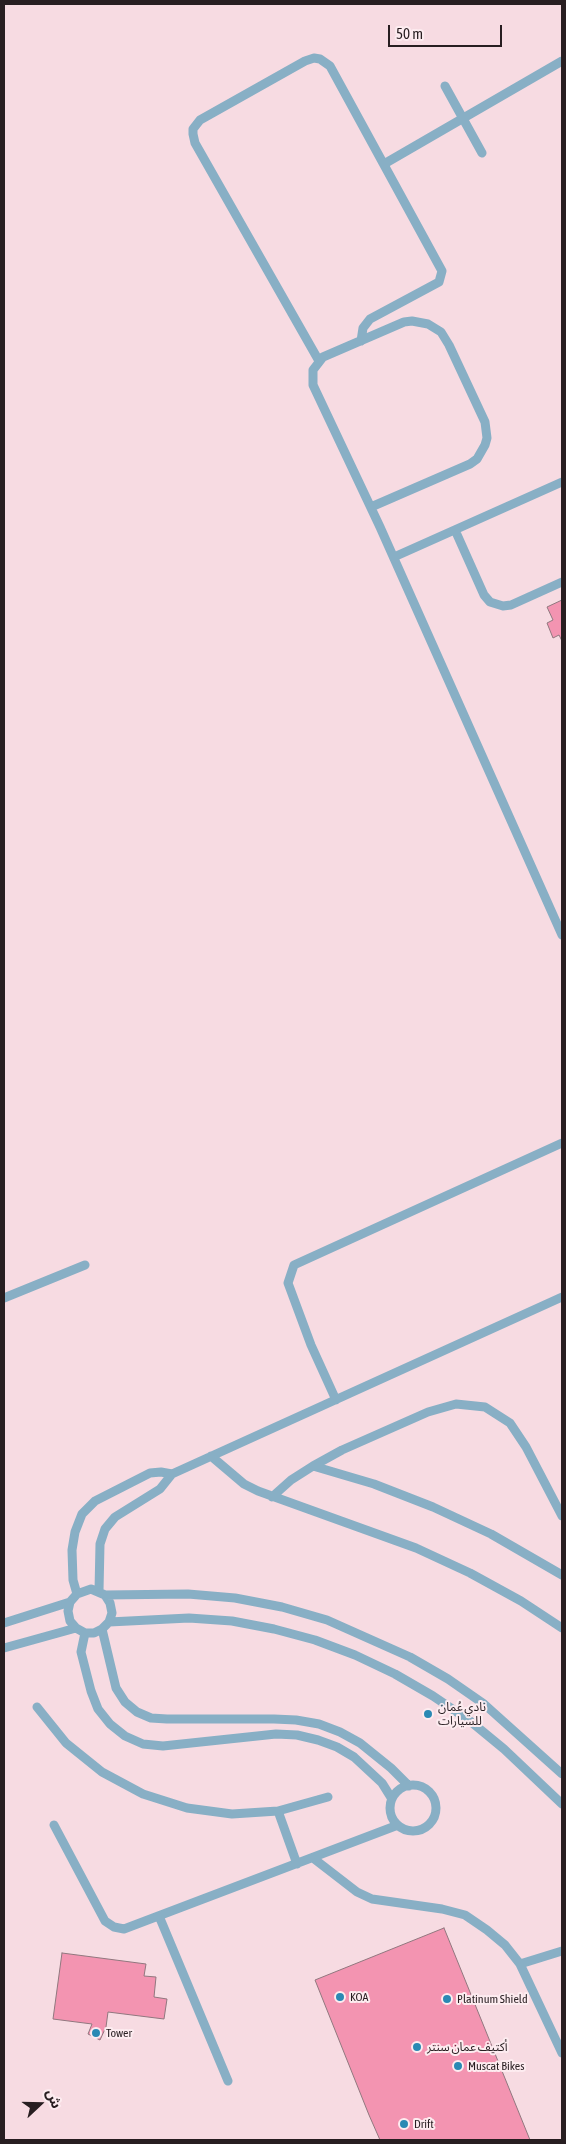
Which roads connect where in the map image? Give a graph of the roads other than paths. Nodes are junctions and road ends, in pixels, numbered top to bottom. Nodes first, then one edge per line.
1 (562, 60) edge
2 (446, 86) dead end
3 (463, 118) junction
4 (482, 153) dead end
5 (384, 164) junction
6 (361, 341) junction
7 (319, 361) junction
8 (562, 482) edge
9 (371, 507) junction
10 (454, 530) junction
11 (394, 557) junction
12 (562, 582) edge
13 (562, 935) edge
14 (562, 1143) edge
15 (85, 1265) dead end
16 (4, 1298) edge
17 (562, 1298) edge
18 (336, 1400) junction
19 (212, 1456) junction
20 (313, 1466) junction
21 (172, 1474) junction
22 (272, 1497) junction
23 (562, 1516) edge
24 (562, 1575) edge
25 (102, 1593) junction
26 (77, 1594) junction
27 (70, 1602) junction
28 (109, 1622) junction
29 (4, 1623) edge
30 (562, 1628) edge
31 (102, 1630) junction
32 (80, 1631) junction
33 (4, 1648) edge
34 (37, 1707) dead end
35 (562, 1774) edge
36 (409, 1786) junction
37 (328, 1797) dead end
38 (392, 1799) junction
39 (562, 1804) edge
40 (278, 1811) junction
41 (54, 1825) dead end
42 (398, 1825) junction
43 (313, 1858) junction
44 (297, 1864) junction
45 (159, 1916) junction
46 (562, 1951) edge
47 (520, 1964) junction
48 (558, 2032) edge
49 (562, 2053) edge
50 (228, 2081) dead end

1 - 3 lane
2 - 3 lane
3 - 4 lane
3 - 5 lane
5 - 6 lane
5 - 7 lane
6 - 7 lane
6 - 9 lane
7 - 9 lane
8 - 10 lane
9 - 11 lane
10 - 11 lane
10 - 12 lane
11 - 13 lane
14 - 18 lane
15 - 16 lane
17 - 18 lane
18 - 19 lane
19 - 21 lane
19 - 22 lane
20 - 22 lane
20 - 23 lane
20 - 24 lane
21 - 25 lane
21 - 26 lane
22 - 30 lane
25 - 26 lane
25 - 28 lane
25 - 35 lane
26 - 27 lane
27 - 29 lane
27 - 32 lane
28 - 31 lane
28 - 39 lane
31 - 32 lane
31 - 36 lane
32 - 33 lane
32 - 38 lane
34 - 40 lane
36 - 38 lane
36 - 42 lane
37 - 40 lane
38 - 42 lane
40 - 44 lane
41 - 45 lane
42 - 43 lane
43 - 44 lane
43 - 47 lane
44 - 45 lane
45 - 50 lane
46 - 47 lane
47 - 48 lane
48 - 49 lane

